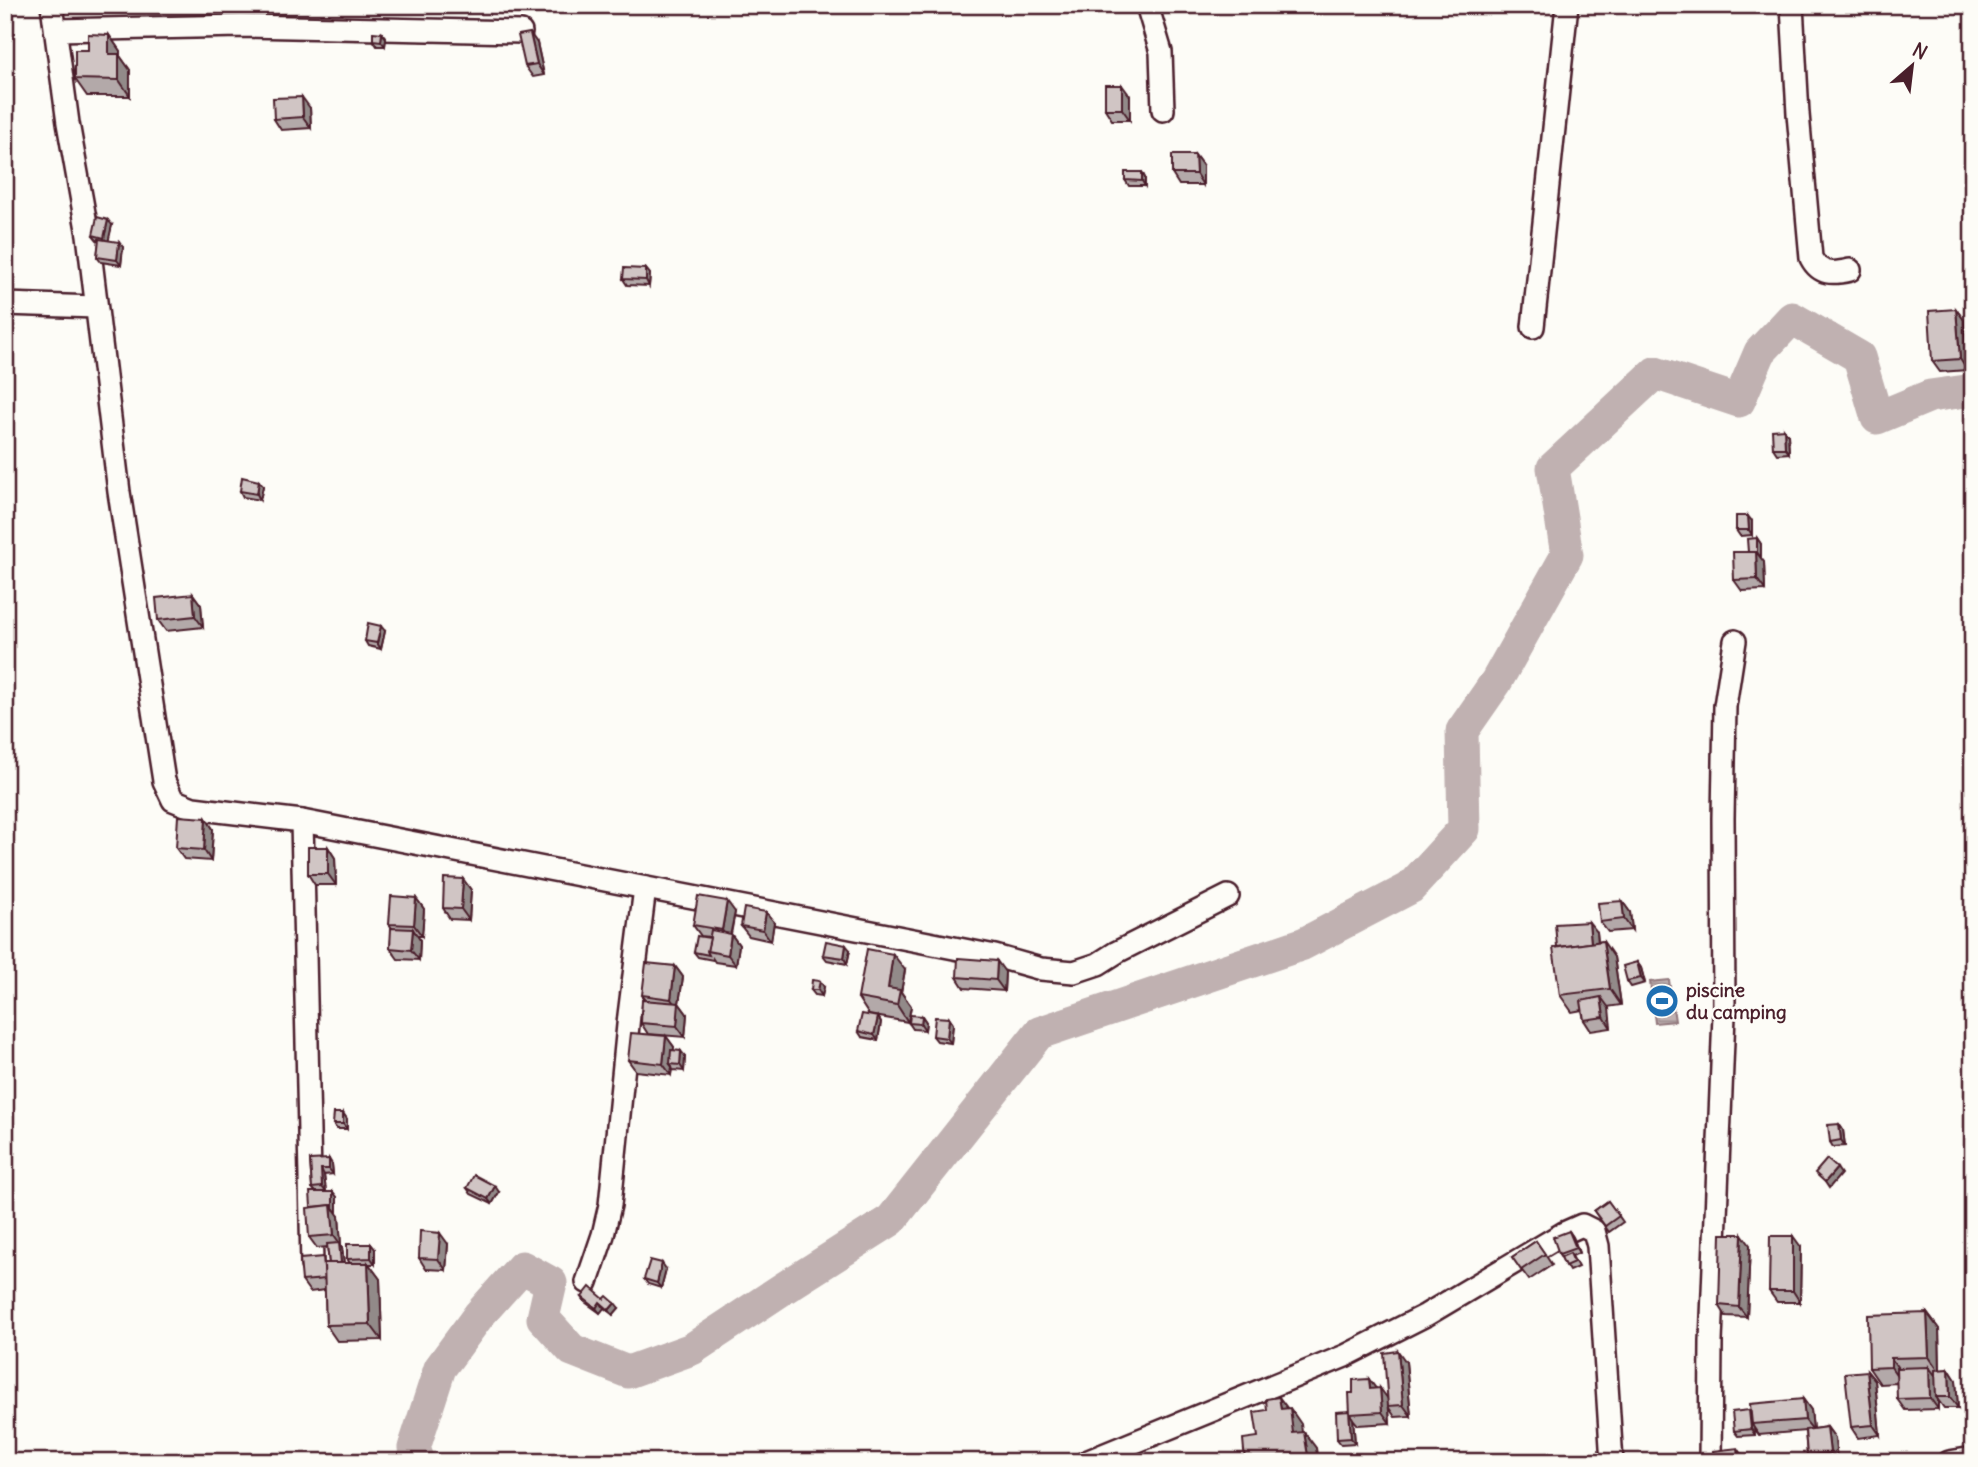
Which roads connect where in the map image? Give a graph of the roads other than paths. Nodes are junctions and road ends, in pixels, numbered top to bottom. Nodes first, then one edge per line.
1 (52, 5) edge
2 (1147, 5) edge
3 (1567, 5) edge
4 (1792, 5) edge
5 (56, 30) junction
6 (522, 32) edge
7 (1163, 110) dead end
8 (1850, 270) dead end
9 (5, 303) edge
10 (96, 307) junction
11 (1533, 327) dead end
12 (1735, 641) dead end
13 (302, 821) junction
14 (645, 888) junction
15 (1227, 896) dead end
16 (312, 1265) edge
17 (587, 1282) dead end
18 (1973, 1458) edge
19 (1086, 1462) edge
20 (1612, 1462) edge
21 (1710, 1462) edge
22 (1949, 1462) edge

1 - 5 street
2 - 7 street
3 - 11 street
4 - 8 street
5 - 6 street
5 - 10 street
9 - 10 street
10 - 13 street
12 - 21 street
13 - 14 street
13 - 16 street
14 - 15 street
14 - 17 street
18 - 22 street
19 - 20 street

